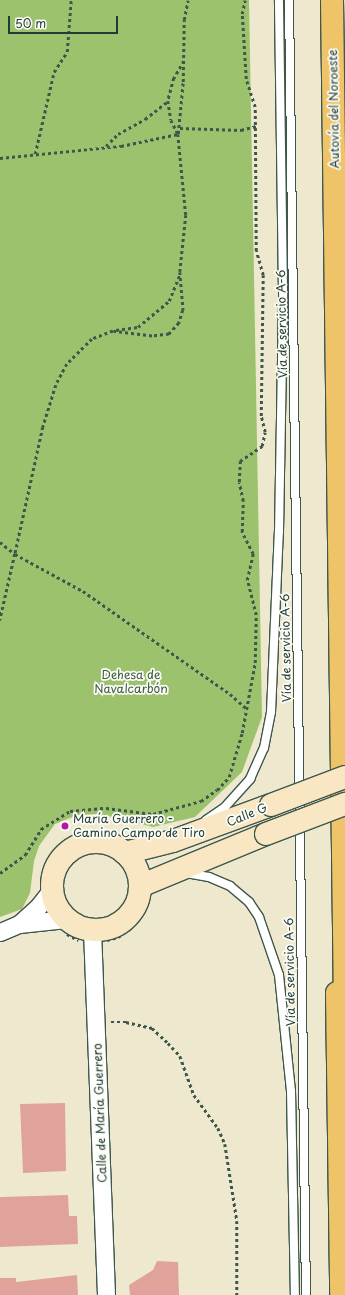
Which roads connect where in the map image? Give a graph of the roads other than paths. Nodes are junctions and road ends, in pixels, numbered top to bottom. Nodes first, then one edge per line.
1 (279, 0) edge
2 (289, 0) edge
3 (332, 0) edge
4 (341, 709) junction
5 (345, 777) edge
6 (345, 804) edge
7 (173, 841) junction
8 (124, 853) junction
9 (169, 872) junction
10 (52, 889) junction
11 (145, 892) junction
12 (66, 919) junction
13 (19, 924) junction
14 (92, 930) junction
15 (0, 932) edge
16 (345, 1010) edge
17 (106, 1295) edge
18 (295, 1295) edge
19 (306, 1295) edge
20 (341, 1295) edge

1 - 7 lane
2 - 19 lane, Vía de servicio A-6
3 - 4 highway, Autovía del Noroeste
4 - 16 highway, Autovía del Noroeste
4 - 20 highway
5 - 7 street, Calle G, bridge
6 - 9 street, Calle G, bridge
7 - 8 street, Calle G
8 - 10 street
8 - 11 street
9 - 11 street, Calle G
9 - 18 lane
10 - 12 street
10 - 13 street
11 - 14 street
12 - 13 street
12 - 14 street
13 - 15 street
14 - 17 street, Calle de María Guerrero

